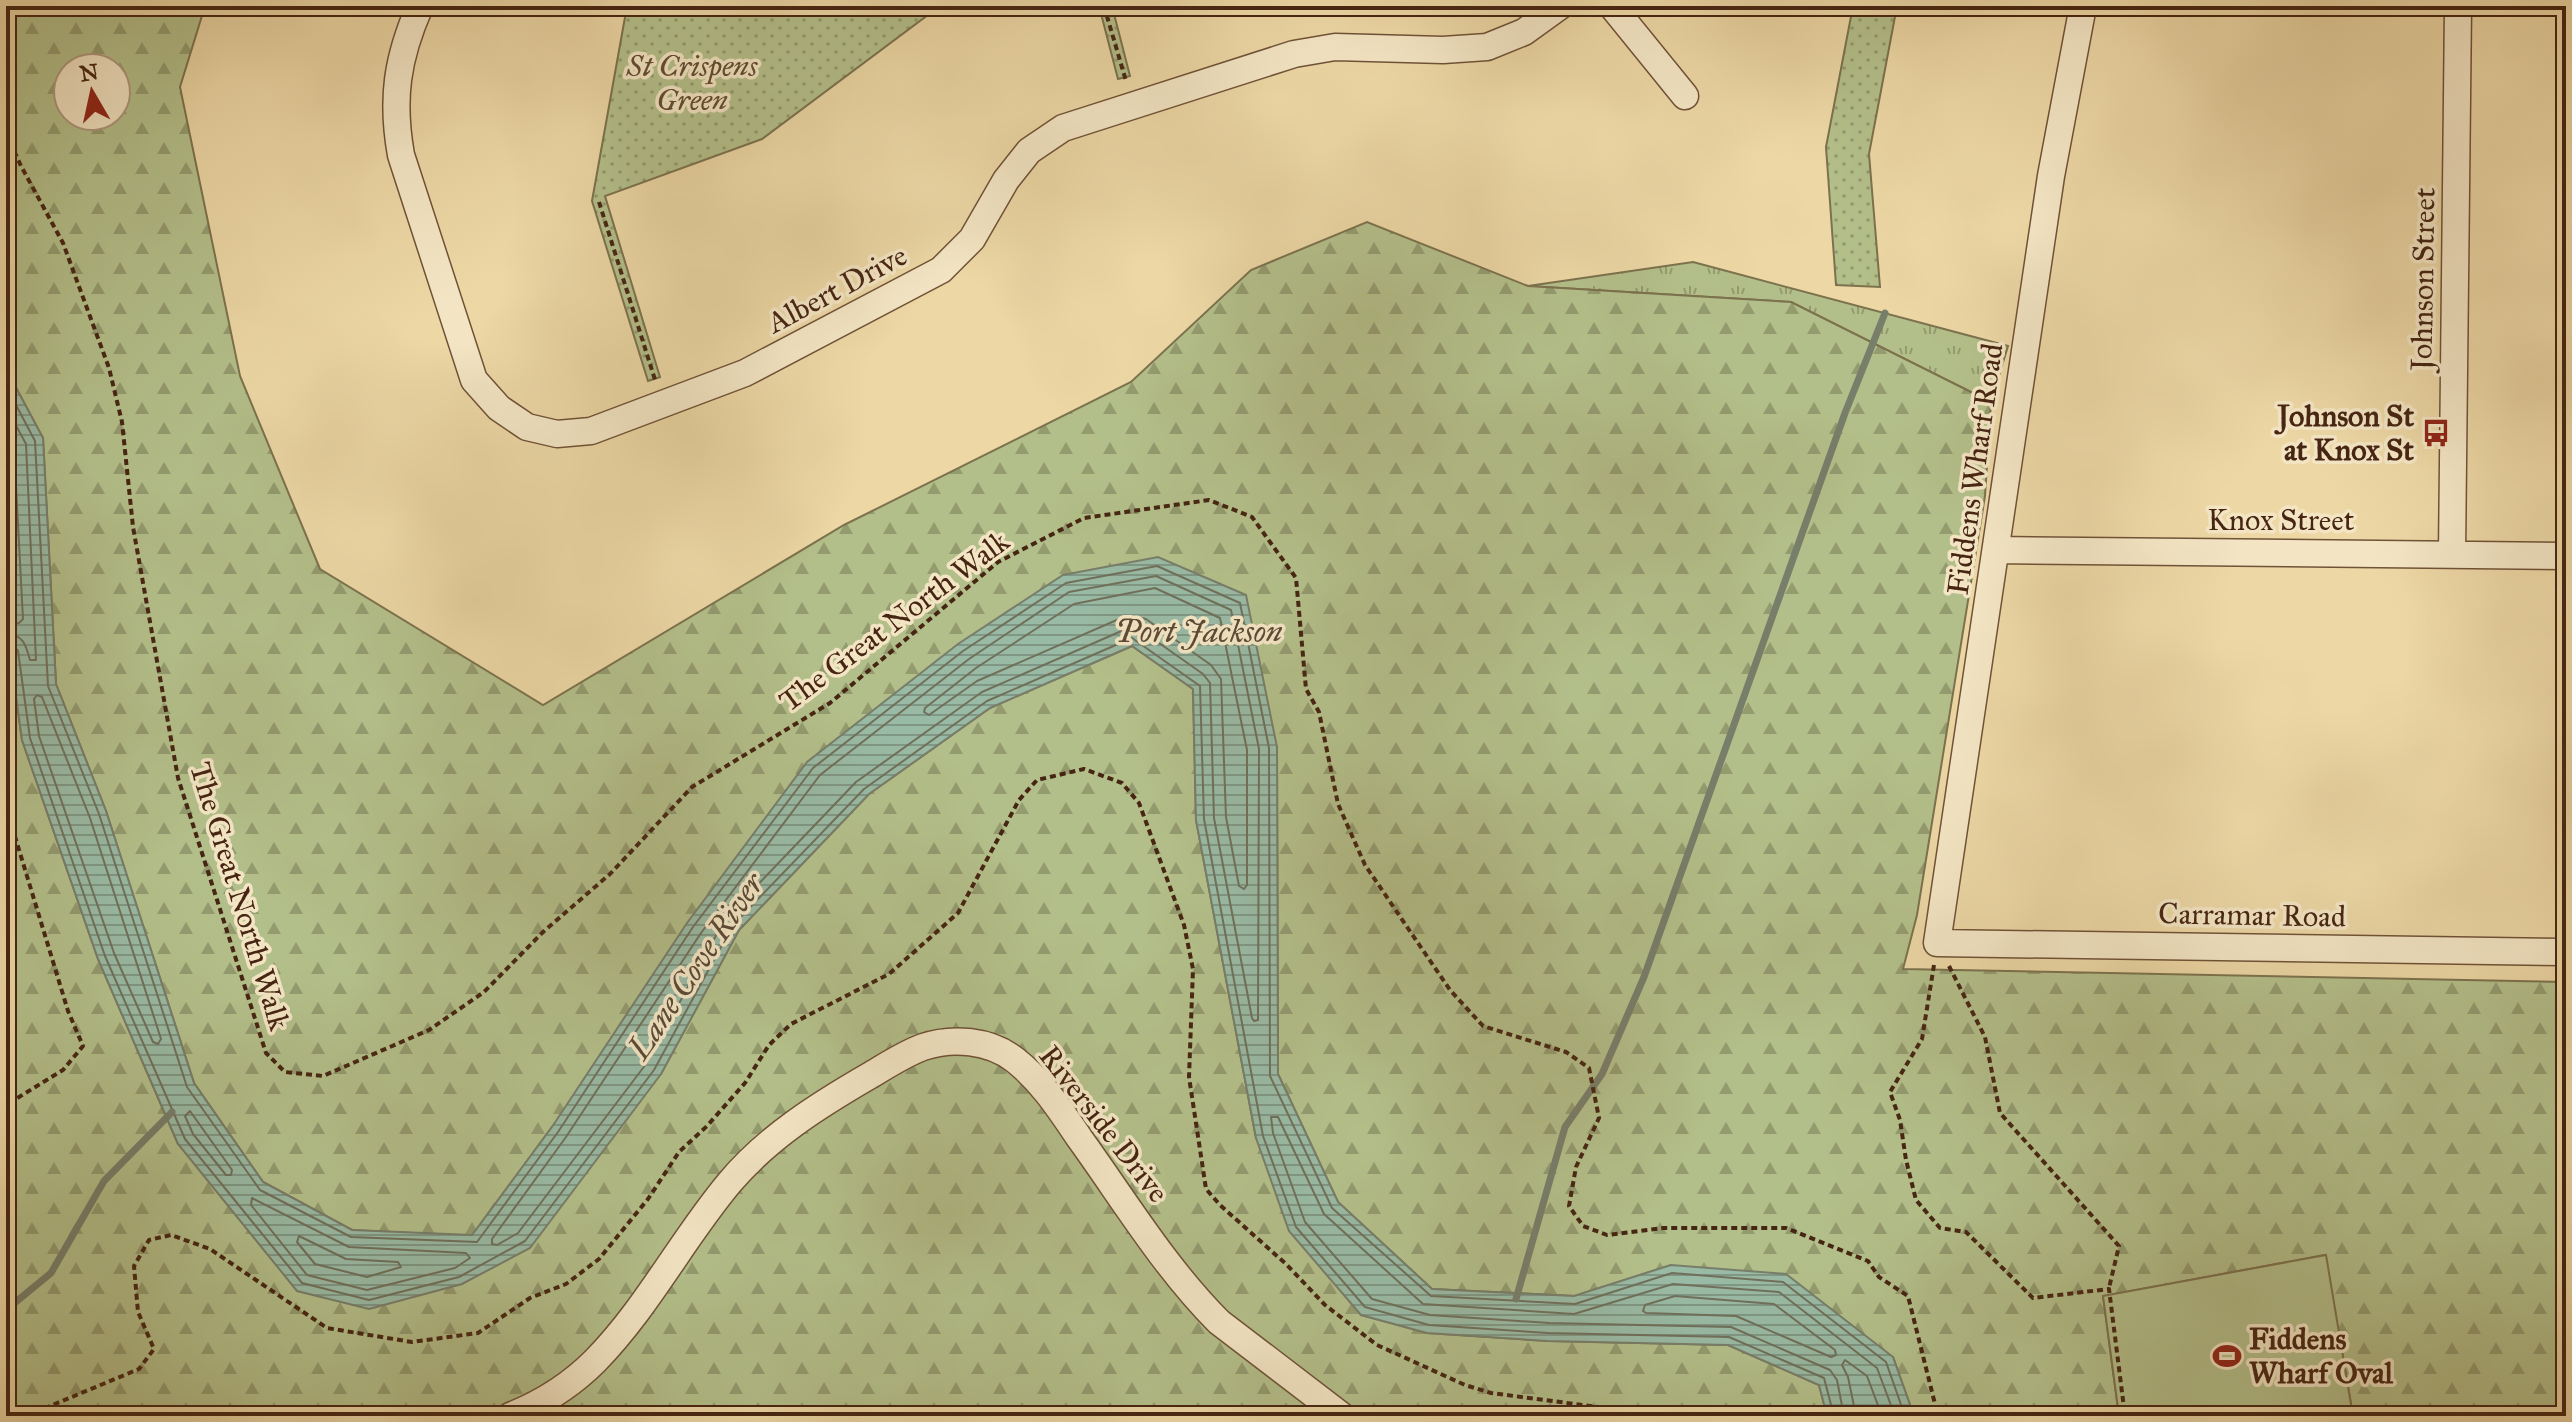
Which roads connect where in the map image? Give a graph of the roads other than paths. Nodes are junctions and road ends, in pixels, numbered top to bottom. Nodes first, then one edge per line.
1 (420, 6) edge
2 (1560, 6) edge
3 (1612, 6) edge
4 (2083, 6) edge
5 (2458, 6) edge
6 (1685, 96) dead end
7 (1996, 550) junction
8 (2452, 554) junction
9 (2566, 556) edge
10 (1937, 943) joint
11 (2566, 952) edge
12 (510, 1416) edge
13 (1342, 1416) edge

1 - 2 street, Albert Drive
3 - 6 street
4 - 7 street, Fiddens Wharf Road
5 - 8 street, Johnson Street
7 - 8 street, Knox Street
7 - 10 street, Fiddens Wharf Road
8 - 9 street, Knox Street
10 - 11 street, Carramar Road
12 - 13 street, Riverside Drive

